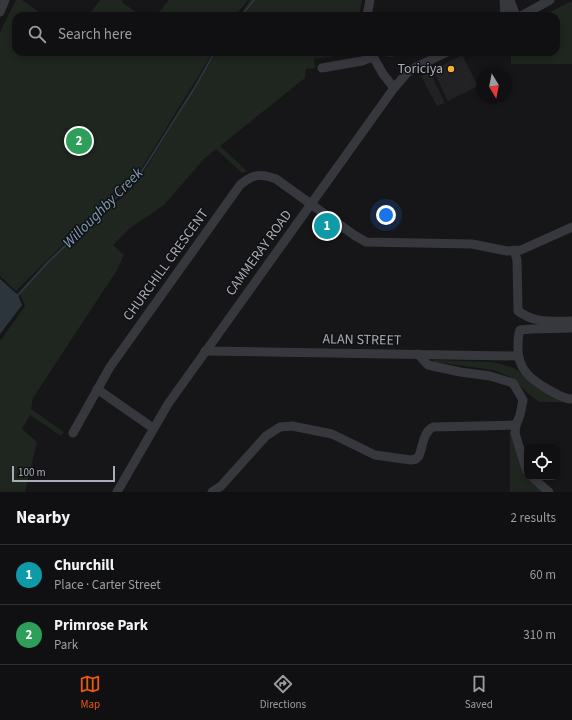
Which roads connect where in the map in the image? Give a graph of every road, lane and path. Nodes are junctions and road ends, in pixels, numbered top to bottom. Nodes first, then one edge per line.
1 (370, 0) edge
2 (504, 0) edge
3 (510, 0) edge
4 (550, 0) edge
5 (368, 12) edge
6 (505, 12) edge
7 (514, 12) edge
8 (528, 12) edge
9 (368, 56) edge
10 (372, 56) edge
11 (432, 56) edge
12 (322, 68) dead end
13 (394, 88) junction
14 (311, 204) junction
15 (572, 222) edge
16 (572, 228) edge
17 (514, 250) junction
18 (572, 321) edge
19 (572, 328) edge
20 (205, 351) junction
21 (418, 354) junction
22 (517, 356) junction
23 (97, 389) junction
24 (572, 399) edge
25 (516, 425) junction
26 (153, 428) junction
27 (73, 433) dead end
28 (524, 466) edge
29 (535, 480) edge
30 (117, 492) edge
31 (212, 492) edge
32 (549, 492) edge

1 - 5 street
2 - 6 street
3 - 7 street
4 - 8 street
9 - 12 street
10 - 13 street
11 - 13 street, CAMMERAY ROAD
13 - 14 street, CAMMERAY ROAD
14 - 17 street, CHURCHILL CRESCENT
14 - 20 street, CAMMERAY ROAD
14 - 23 street, CHURCHILL CRESCENT
15 - 17 street
16 - 17 street, CHURCHILL CRESCENT
17 - 18 street
19 - 22 street
20 - 21 street, ALAN STREET
20 - 26 street, CAMMERAY ROAD
21 - 22 street, ALAN STREET
21 - 25 street
22 - 24 street
23 - 26 street
23 - 27 street, CHURCHILL CRESCENT
25 - 28 street
25 - 31 street
26 - 30 street, CAMMERAY ROAD
29 - 32 street

